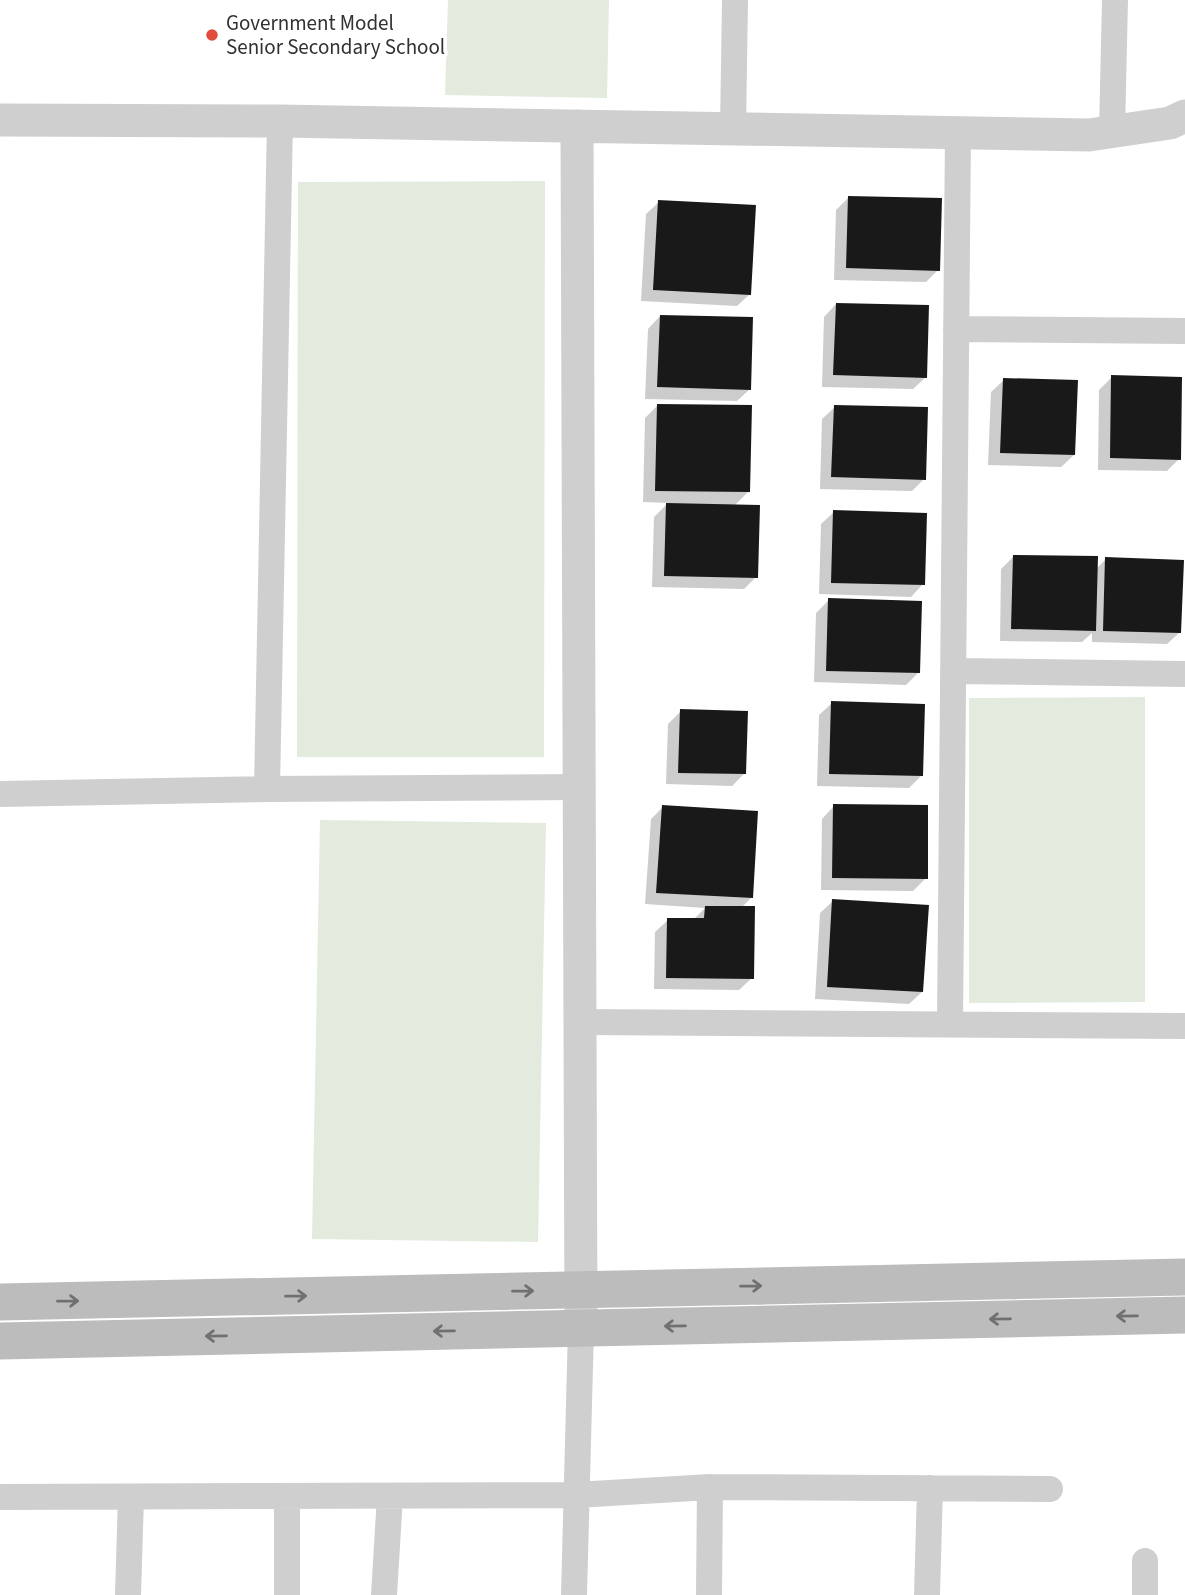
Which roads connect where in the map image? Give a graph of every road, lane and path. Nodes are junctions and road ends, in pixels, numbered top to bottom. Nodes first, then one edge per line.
1 (735, 0) edge
2 (1115, 0) edge
3 (1185, 116) edge
4 (0, 120) edge
5 (280, 121) junction
6 (577, 126) junction
7 (733, 129) junction
8 (1112, 131) junction
9 (958, 132) junction
10 (956, 329) junction
11 (1185, 331) edge
12 (953, 671) junction
13 (1185, 674) edge
14 (580, 787) junction
15 (267, 789) junction
16 (0, 794) edge
17 (581, 1022) junction
18 (950, 1024) junction
19 (1185, 1026) edge
20 (1185, 1277) edge
21 (582, 1290) junction
22 (0, 1302) edge
23 (1185, 1315) edge
24 (581, 1328) junction
25 (0, 1341) edge
26 (710, 1487) junction
27 (930, 1488) junction
28 (1050, 1489) dead end
29 (576, 1495) junction
30 (390, 1496) junction
31 (0, 1497) edge
32 (131, 1497) junction
33 (287, 1497) junction
34 (1145, 1561) dead end
35 (128, 1595) edge
36 (288, 1595) edge
37 (384, 1595) edge
38 (574, 1595) edge
39 (709, 1595) edge
40 (927, 1595) edge
41 (1145, 1595) edge

1 - 7 street
2 - 8 street
3 - 8 street
4 - 5 street
5 - 6 street
5 - 15 street
6 - 7 street
6 - 14 street
7 - 9 street
8 - 9 street
9 - 10 street
10 - 11 street
10 - 12 street
12 - 13 street
12 - 18 street
14 - 15 street
14 - 17 street
15 - 16 street
17 - 18 street
17 - 21 street
18 - 19 street
21 -> 20 main road
22 -> 21 main road
21 - 24 street
23 -> 24 main road
24 -> 25 main road
24 - 29 street
26 - 27 street
26 - 29 street
26 - 39 street
27 - 28 street
27 - 40 street
29 - 30 street
29 - 38 street
30 - 33 street
30 - 37 street
31 - 32 street
32 - 33 street
32 - 35 street
33 - 36 street
34 - 41 street

